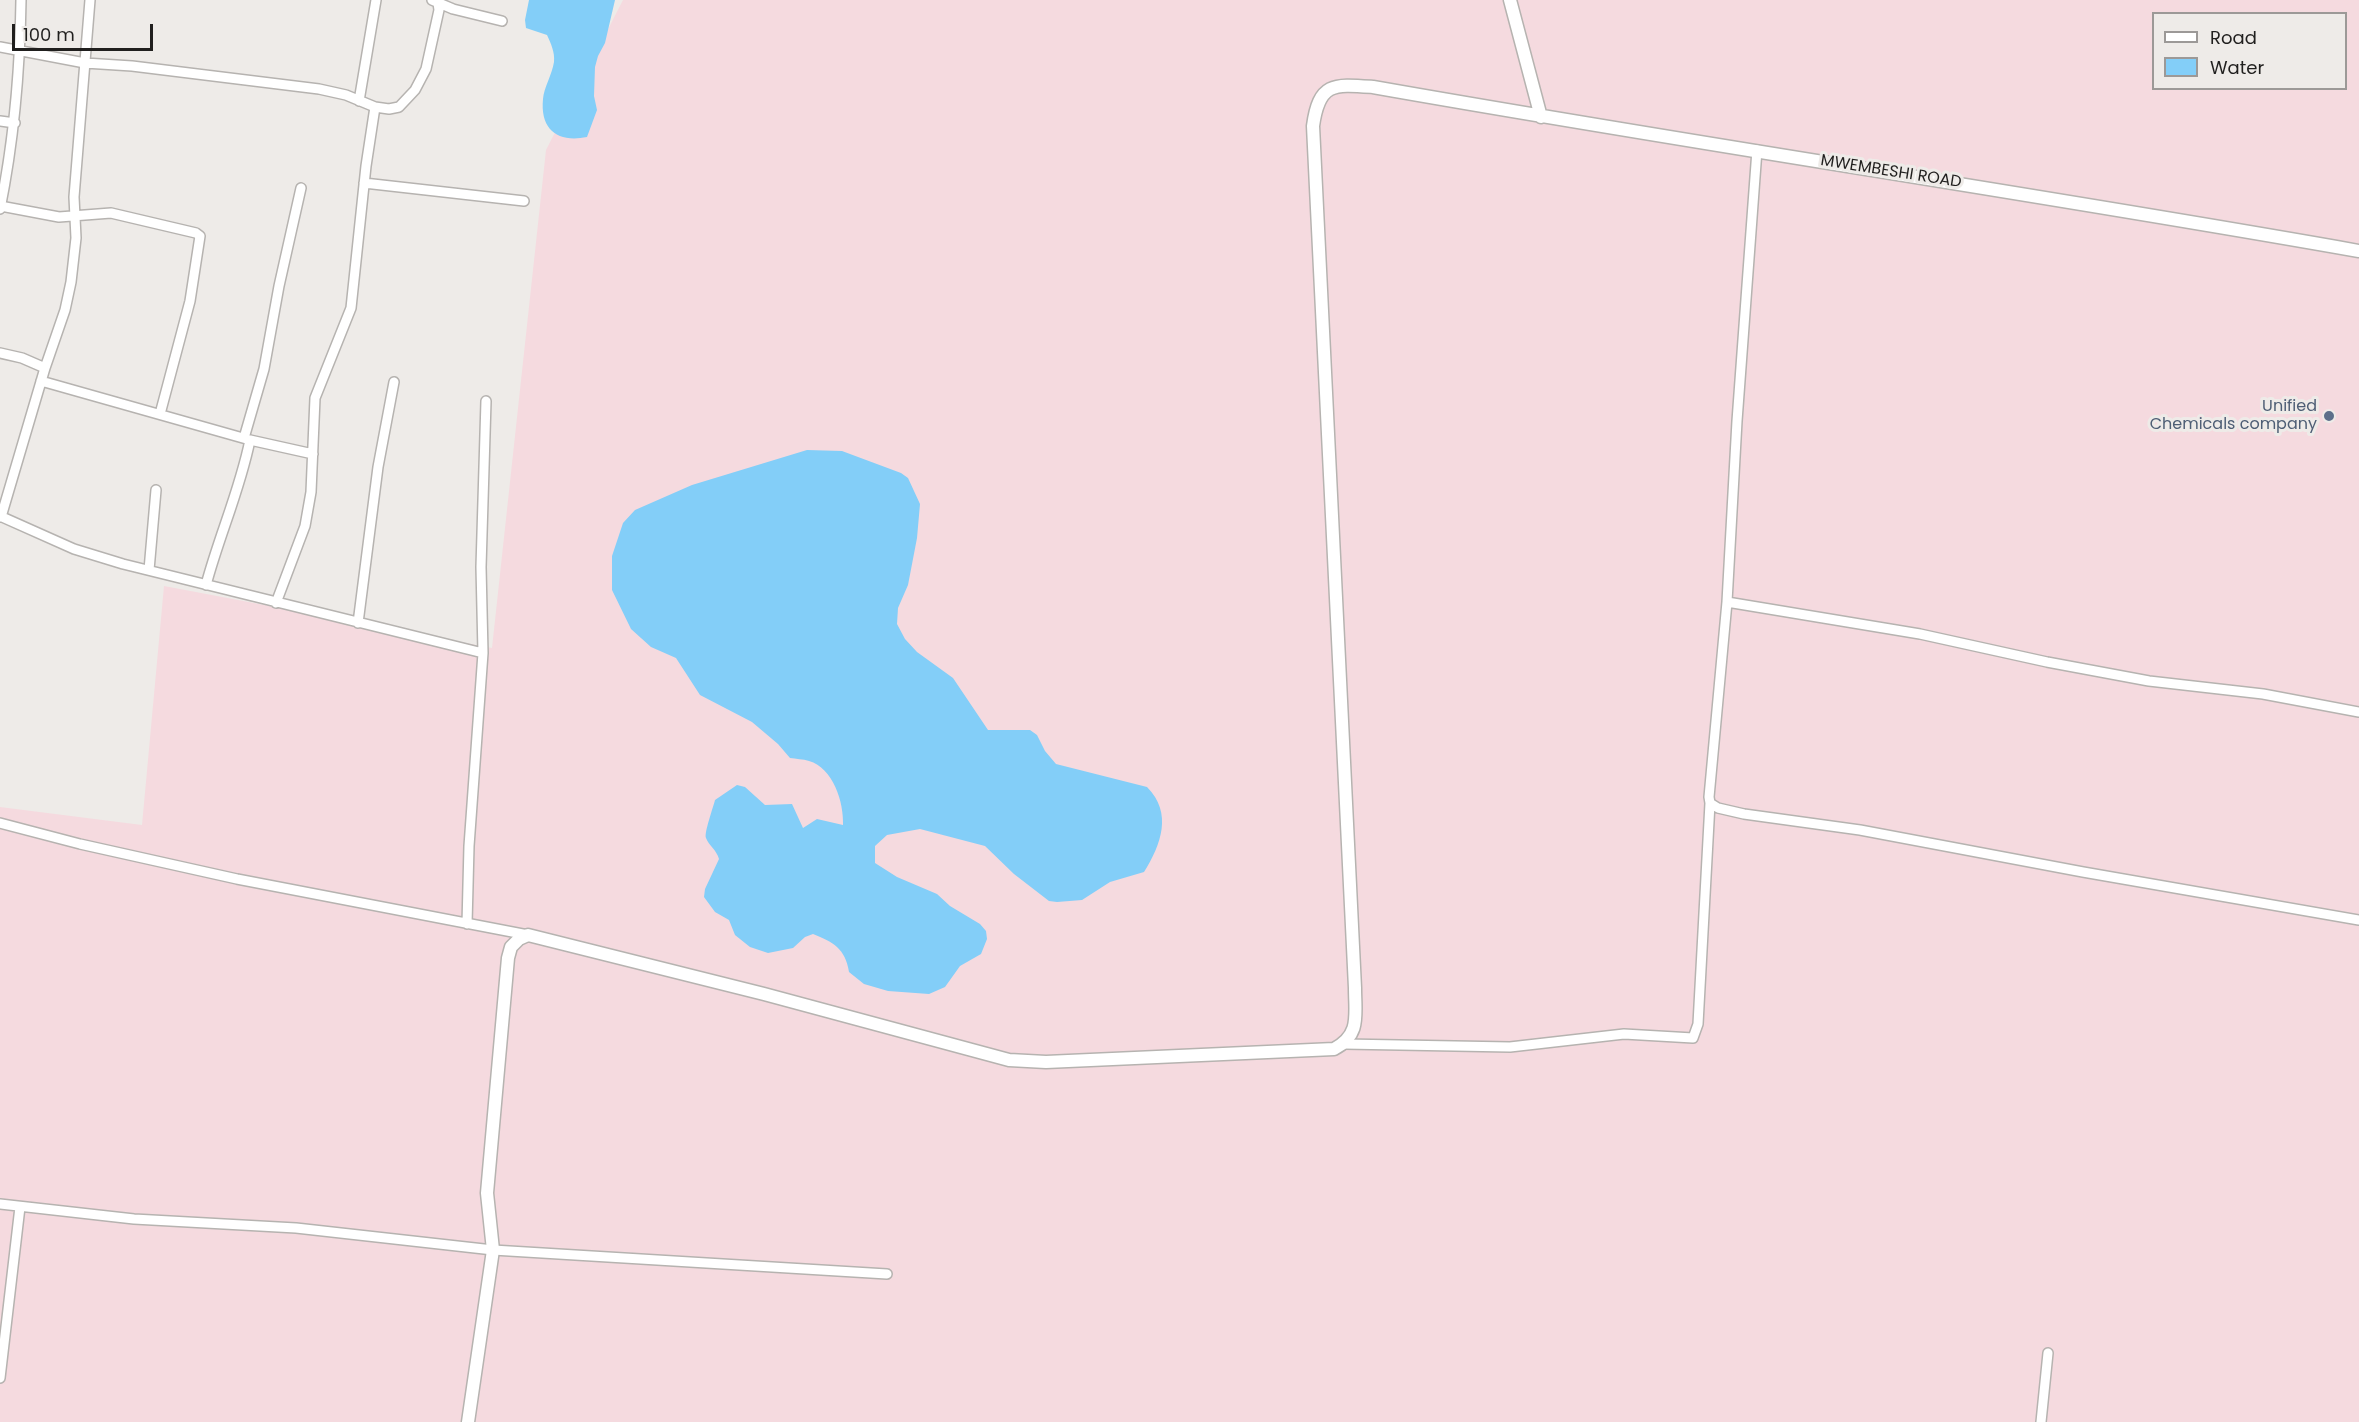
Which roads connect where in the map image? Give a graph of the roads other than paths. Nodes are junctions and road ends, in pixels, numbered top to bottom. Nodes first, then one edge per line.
1 (21, 0) edge
2 (90, 0) edge
3 (376, 0) edge
4 (1510, 0) edge
5 (435, 2) edge
6 (502, 21) dead end
7 (0, 47) edge
8 (21, 51) junction
9 (85, 63) junction
10 (359, 101) junction
11 (375, 107) junction
12 (1541, 117) junction
13 (0, 121) edge
14 (15, 123) junction
15 (1758, 150) junction
16 (364, 183) junction
17 (301, 188) dead end
18 (524, 201) dead end
19 (0, 208) edge
20 (75, 217) junction
21 (2359, 251) edge
22 (0, 353) edge
23 (45, 368) junction
24 (41, 381) junction
25 (394, 382) dead end
26 (486, 401) dead end
27 (160, 414) junction
28 (247, 439) junction
29 (313, 454) junction
30 (156, 490) dead end
31 (0, 517) edge
32 (149, 570) junction
33 (206, 585) junction
34 (1727, 602) junction
35 (276, 603) junction
36 (358, 623) junction
37 (483, 653) junction
38 (2359, 712) edge
39 (1710, 803) junction
40 (0, 823) edge
41 (2359, 920) edge
42 (467, 924) junction
43 (528, 936) junction
44 (1344, 1044) junction
45 (0, 1204) edge
46 (20, 1207) junction
47 (493, 1250) junction
48 (887, 1274) dead end
49 (2048, 1353) dead end
50 (0, 1377) edge
51 (468, 1422) edge
52 (2041, 1422) edge

1 - 8 street
2 - 9 street
3 - 10 street
4 - 12 street
5 - 6 street
5 - 11 street
7 - 8 street
8 - 9 street
8 - 14 street
9 - 10 street
9 - 20 street
10 - 11 street
11 - 16 street
12 - 15 street, MWEMBESHI ROAD
12 - 44 street, MWEMBESHI ROAD
13 - 14 street
14 - 19 street
15 - 21 street, MWEMBESHI ROAD
15 - 34 street
16 - 18 street
16 - 29 street
17 - 28 street
19 - 20 street
20 - 23 street
20 - 27 street
22 - 23 street
23 - 24 street
24 - 27 street
24 - 31 street
25 - 36 street
26 - 37 street
27 - 28 street
28 - 29 street
28 - 33 street
29 - 35 street
30 - 32 street
31 - 32 street
32 - 33 street
33 - 35 street
34 - 38 street
34 - 39 street
35 - 36 street
36 - 37 street
37 - 42 street
39 - 41 street
39 - 44 street
40 - 42 street
42 - 43 street
43 - 44 street
43 - 47 street
45 - 46 street
46 - 47 street
46 - 50 street
47 - 48 street
47 - 51 street
49 - 52 street

